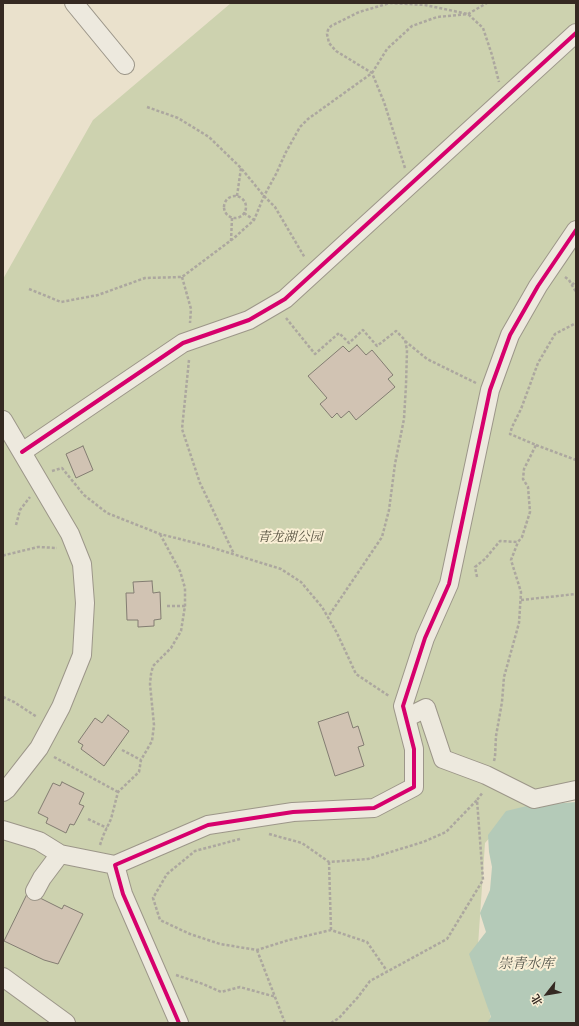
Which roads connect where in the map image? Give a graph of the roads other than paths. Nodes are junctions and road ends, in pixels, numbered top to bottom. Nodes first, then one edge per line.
1 (74, 3) edge
2 (576, 33) edge
3 (125, 65) dead end
4 (576, 230) edge
5 (3, 420) edge
6 (22, 452) junction
7 (404, 712) junction
8 (576, 790) edge
9 (3, 792) edge
10 (3, 830) edge
11 (60, 854) junction
12 (115, 865) junction
13 (35, 891) dead end
14 (3, 978) edge
15 (66, 1023) edge
16 (179, 1023) edge

1 - 3 street
2 - 6 street
4 - 7 street
5 - 6 street
6 - 9 street
7 - 8 street
7 - 12 street
10 - 11 street
11 - 12 street
11 - 13 street
12 - 16 street
14 - 15 street

